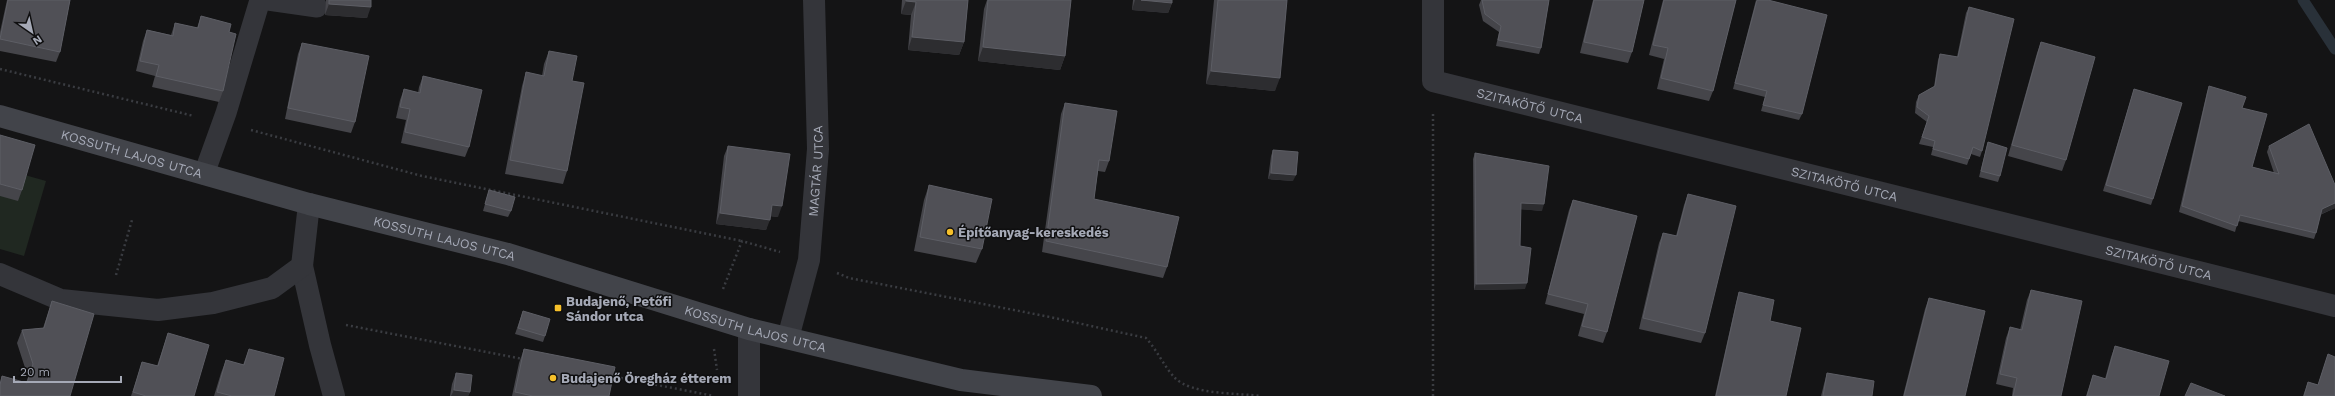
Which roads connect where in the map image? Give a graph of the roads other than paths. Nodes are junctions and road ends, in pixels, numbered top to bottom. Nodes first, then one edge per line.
1 (260, 0) edge
2 (268, 0) edge
3 (814, 0) edge
4 (1433, 0) edge
5 (317, 7) dead end
6 (0, 116) edge
7 (204, 174) junction
8 (309, 204) junction
9 (302, 266) junction
10 (0, 274) edge
11 (2335, 306) edge
12 (749, 329) junction
13 (788, 338) junction
14 (334, 396) edge
15 (749, 396) edge
16 (1091, 396) edge

1 - 7 lane
2 - 5 lane
3 - 13 street, MAGTÁR UTCA
4 - 11 street, SZITAKÖTŐ UTCA
6 - 7 main road, KOSSUTH LAJOS UTCA
7 - 8 main road, KOSSUTH LAJOS UTCA
8 - 9 street
8 - 12 main road, KOSSUTH LAJOS UTCA
9 - 10 street
9 - 14 street
12 - 13 main road, KOSSUTH LAJOS UTCA
12 - 15 street
13 - 16 main road, KOSSUTH LAJOS UTCA

